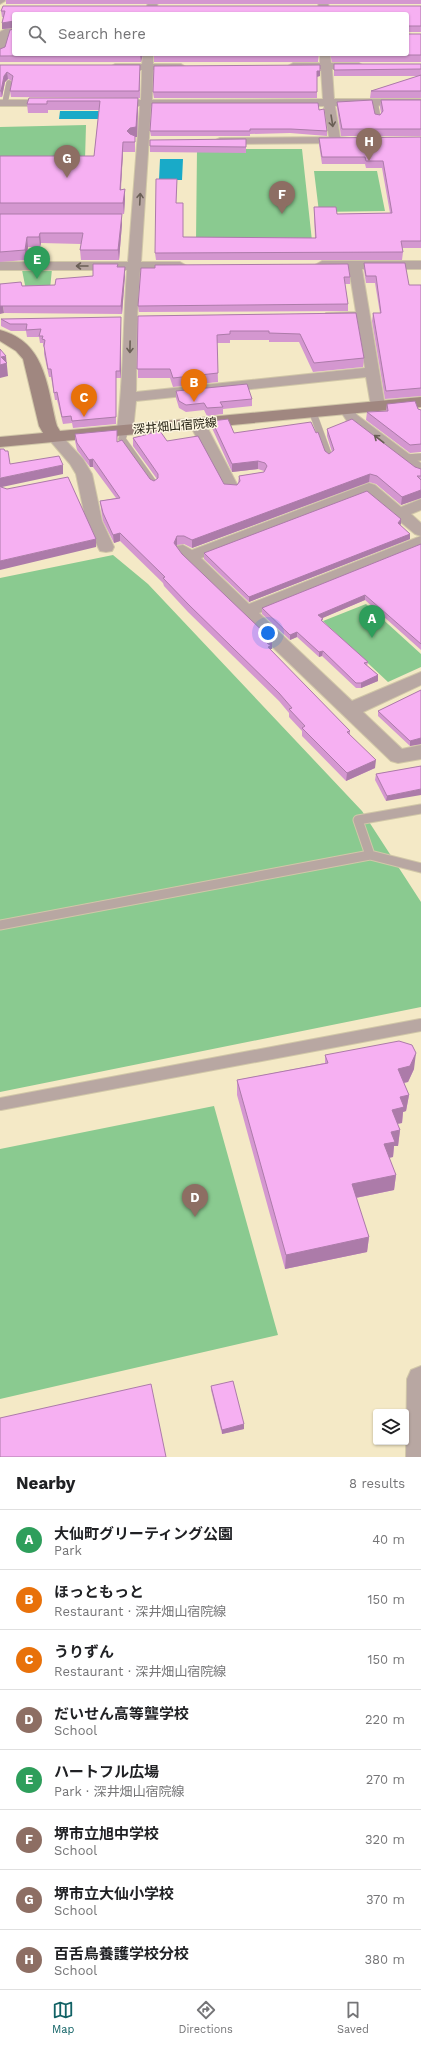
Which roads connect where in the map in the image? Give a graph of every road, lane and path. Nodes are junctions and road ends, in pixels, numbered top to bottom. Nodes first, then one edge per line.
1 (12, 32) edge
2 (12, 49) edge
3 (0, 50) edge
4 (148, 56) edge
5 (325, 56) edge
6 (194, 66) edge
7 (279, 66) edge
8 (326, 66) junction
9 (373, 66) edge
10 (101, 67) edge
11 (148, 67) junction
12 (9, 83) edge
13 (406, 90) edge
14 (329, 102) junction
15 (375, 102) junction
16 (409, 102) junction
17 (421, 102) edge
18 (3, 103) edge
19 (68, 103) edge
20 (99, 103) edge
21 (146, 103) junction
22 (378, 118) edge
23 (336, 140) junction
24 (359, 140) edge
25 (139, 141) junction
26 (158, 141) edge
27 (204, 141) edge
28 (123, 219) edge
29 (138, 219) junction
30 (308, 265) edge
31 (355, 265) junction
32 (421, 265) edge
33 (0, 266) edge
34 (135, 266) junction
35 (190, 266) edge
36 (316, 316) edge
37 (363, 316) junction
38 (115, 318) edge
39 (130, 318) junction
40 (146, 318) edge
41 (0, 335) edge
42 (372, 372) junction
43 (129, 397) junction
44 (420, 405) edge
45 (378, 406) junction
46 (346, 410) junction
47 (314, 413) junction
48 (197, 423) junction
49 (125, 430) junction
50 (54, 436) junction
51 (0, 442) edge
52 (329, 457) edge
53 (421, 457) edge
54 (404, 458) junction
55 (421, 471) edge
56 (234, 481) dead end
57 (154, 484) edge
58 (421, 504) edge
59 (400, 513) junction
60 (421, 531) edge
61 (421, 541) edge
62 (106, 547) dead end
63 (246, 611) junction
64 (421, 678) edge
65 (350, 710) junction
66 (421, 752) edge
67 (421, 809) edge
68 (370, 855) junction
69 (421, 868) edge
70 (0, 925) edge
71 (421, 1025) edge
72 (0, 1104) edge
73 (421, 1379) edge
74 (420, 1457) edge

1 - 3 street
2 - 3 street
4 - 11 street
5 - 8 street
6 - 11 street
7 - 8 street
8 - 9 street
8 - 14 street
10 - 11 street
11 - 21 street
12 - 18 lane
13 - 16 street
14 - 15 street
14 - 21 street
14 -> 23 street
15 - 16 street
15 - 22 lane
16 - 17 street
18 - 19 street
20 - 21 street
21 - 25 street
23 - 24 street
23 - 27 street
25 - 26 street
29 -> 25 street
28 - 29 street
29 - 34 street
30 - 31 street
31 - 32 street
31 - 37 street
34 -> 33 street
34 - 35 street
34 - 39 street
36 - 37 street
37 - 42 street
38 - 39 street
39 - 40 street
39 -> 43 street
41 - 50 main road
42 - 43 street
42 - 45 street
43 - 49 street
44 - 45 main road, 深井畑山宿院線
45 - 46 main road, 深井畑山宿院線
46 - 47 main road, 深井畑山宿院線
54 -> 46 street
47 - 48 main road, 深井畑山宿院線
47 - 52 lane
48 - 49 main road, 深井畑山宿院線
48 - 56 street
49 - 50 main road, 深井畑山宿院線
49 - 57 lane
50 - 51 main road, 深井畑山宿院線
50 - 62 street
53 - 54 lane
54 - 55 street
58 - 59 street
59 - 60 street
59 - 63 street
61 - 63 street
63 - 65 street
64 - 65 street
65 - 66 street
67 - 68 lane
68 - 69 lane
68 - 70 lane
71 - 72 lane
73 - 74 street

